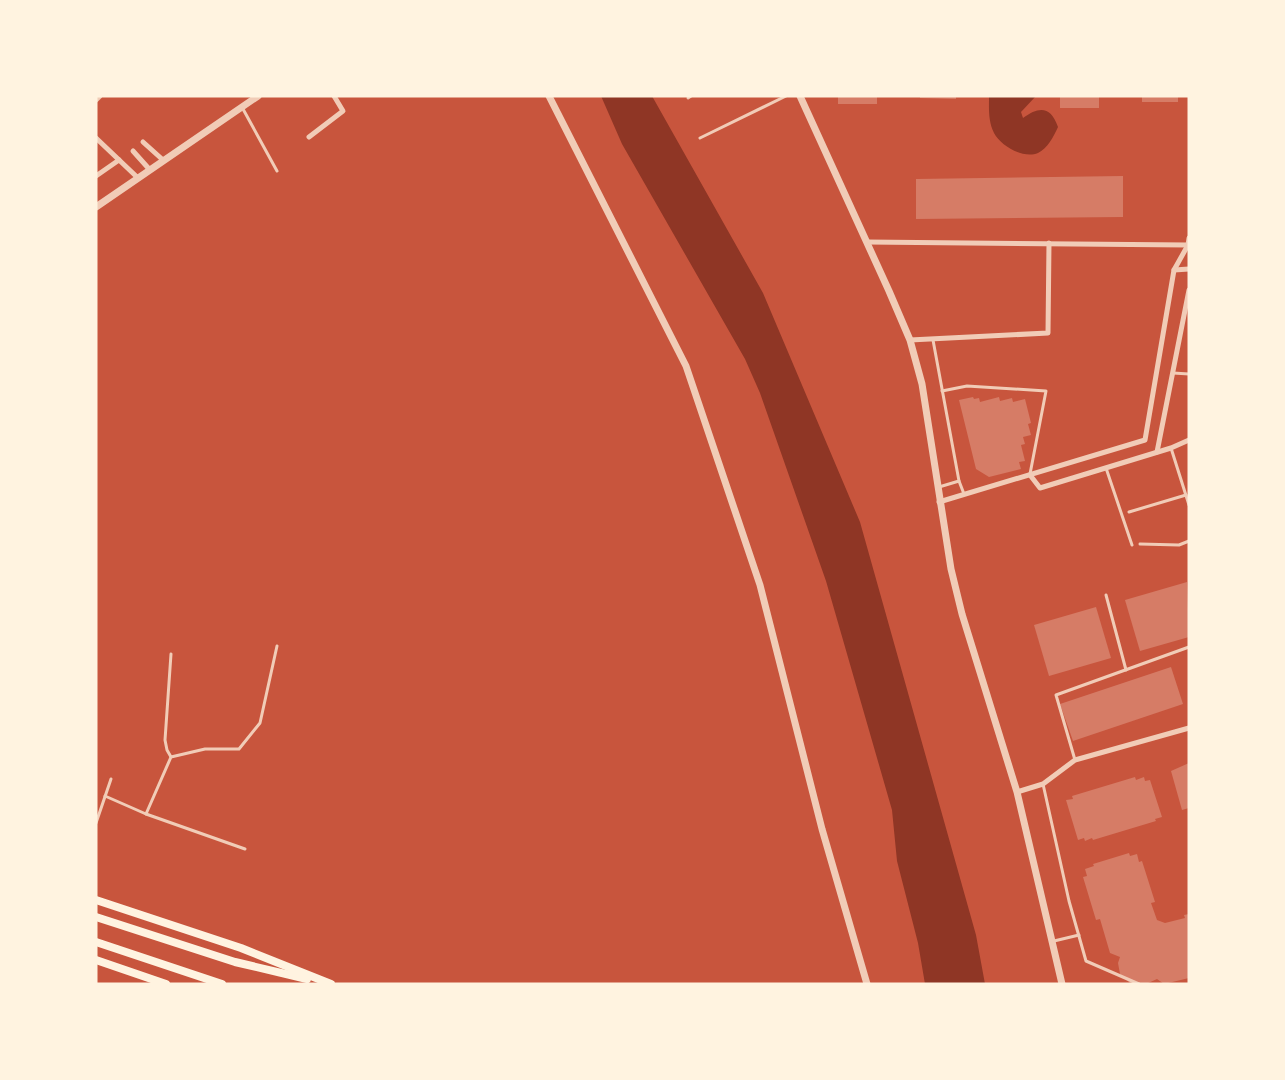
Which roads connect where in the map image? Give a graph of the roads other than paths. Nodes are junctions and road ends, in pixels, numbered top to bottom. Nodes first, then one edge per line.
1 (100, 96) edge
2 (258, 96) edge
3 (334, 96) edge
4 (549, 96) edge
5 (786, 96) edge
6 (800, 96) edge
7 (96, 100) edge
8 (242, 107) junction
9 (309, 137) dead end
10 (96, 138) edge
11 (700, 138) dead end
12 (143, 142) dead end
13 (133, 151) dead end
14 (119, 160) junction
15 (163, 160) junction
16 (150, 170) junction
17 (277, 171) dead end
18 (96, 176) edge
19 (138, 178) junction
20 (96, 207) edge
21 (1189, 238) edge
22 (867, 243) junction
23 (1049, 243) junction
24 (1188, 245) edge
25 (1189, 269) edge
26 (1174, 270) junction
27 (1189, 290) edge
28 (933, 339) junction
29 (910, 340) junction
30 (1173, 373) junction
31 (1189, 374) edge
32 (942, 391) junction
33 (1189, 440) edge
34 (1171, 448) junction
35 (1157, 452) junction
36 (1105, 466) junction
37 (1030, 475) junction
38 (958, 481) junction
39 (937, 488) junction
40 (1186, 495) junction
41 (965, 496) junction
42 (939, 502) junction
43 (1189, 505) edge
44 (1129, 512) dead end
45 (1189, 542) edge
46 (1140, 544) dead end
47 (1132, 545) dead end
48 (1106, 595) dead end
49 (277, 646) dead end
50 (1189, 647) edge
51 (171, 654) dead end
52 (1126, 670) junction
53 (1189, 728) edge
54 (171, 757) junction
55 (1075, 760) junction
56 (111, 779) dead end
57 (1043, 784) junction
58 (1017, 792) junction
59 (105, 796) junction
60 (146, 814) junction
61 (96, 823) edge
62 (245, 849) dead end
63 (96, 900) edge
64 (96, 917) edge
65 (1079, 935) junction
66 (96, 942) edge
67 (1053, 942) junction
68 (96, 960) edge
69 (166, 984) edge
70 (222, 984) edge
71 (330, 984) edge
72 (867, 984) edge
73 (1062, 984) edge
74 (1139, 984) edge

1 - 7 street
2 - 8 street
3 - 9 street
4 - 72 street
5 - 11 lane
6 - 22 street
8 - 15 street
8 - 17 lane
10 - 14 street
12 - 15 street
13 - 16 street
14 - 18 street
14 - 19 street
15 - 16 street
16 - 19 street
19 - 20 street
21 - 24 street
22 - 23 street
22 - 29 street
23 - 24 street
23 - 28 street
24 - 26 street
25 - 26 street
26 - 37 street
27 - 30 street
28 - 29 street
28 - 32 lane
29 - 39 street
30 - 31 lane
30 - 35 street
32 - 37 lane
32 - 38 lane
33 - 34 street
34 - 35 street
34 - 40 lane
35 - 36 street
36 - 37 street
36 - 47 lane
37 - 41 street
38 - 39 lane
38 - 41 lane
39 - 42 street
40 - 43 lane
40 - 44 lane
41 - 42 street
42 - 58 street
45 - 46 lane
48 - 52 lane
49 - 54 lane
50 - 52 lane
51 - 54 lane
52 - 55 lane
53 - 55 street
54 - 60 lane
55 - 57 street
56 - 59 lane
57 - 58 street
57 - 65 lane
58 - 67 street
59 - 60 lane
59 - 61 lane
60 - 62 lane
63 - 71 main road
64 - 71 main road
65 - 67 lane
65 - 74 lane
66 - 70 main road
67 - 73 street
68 - 69 main road

